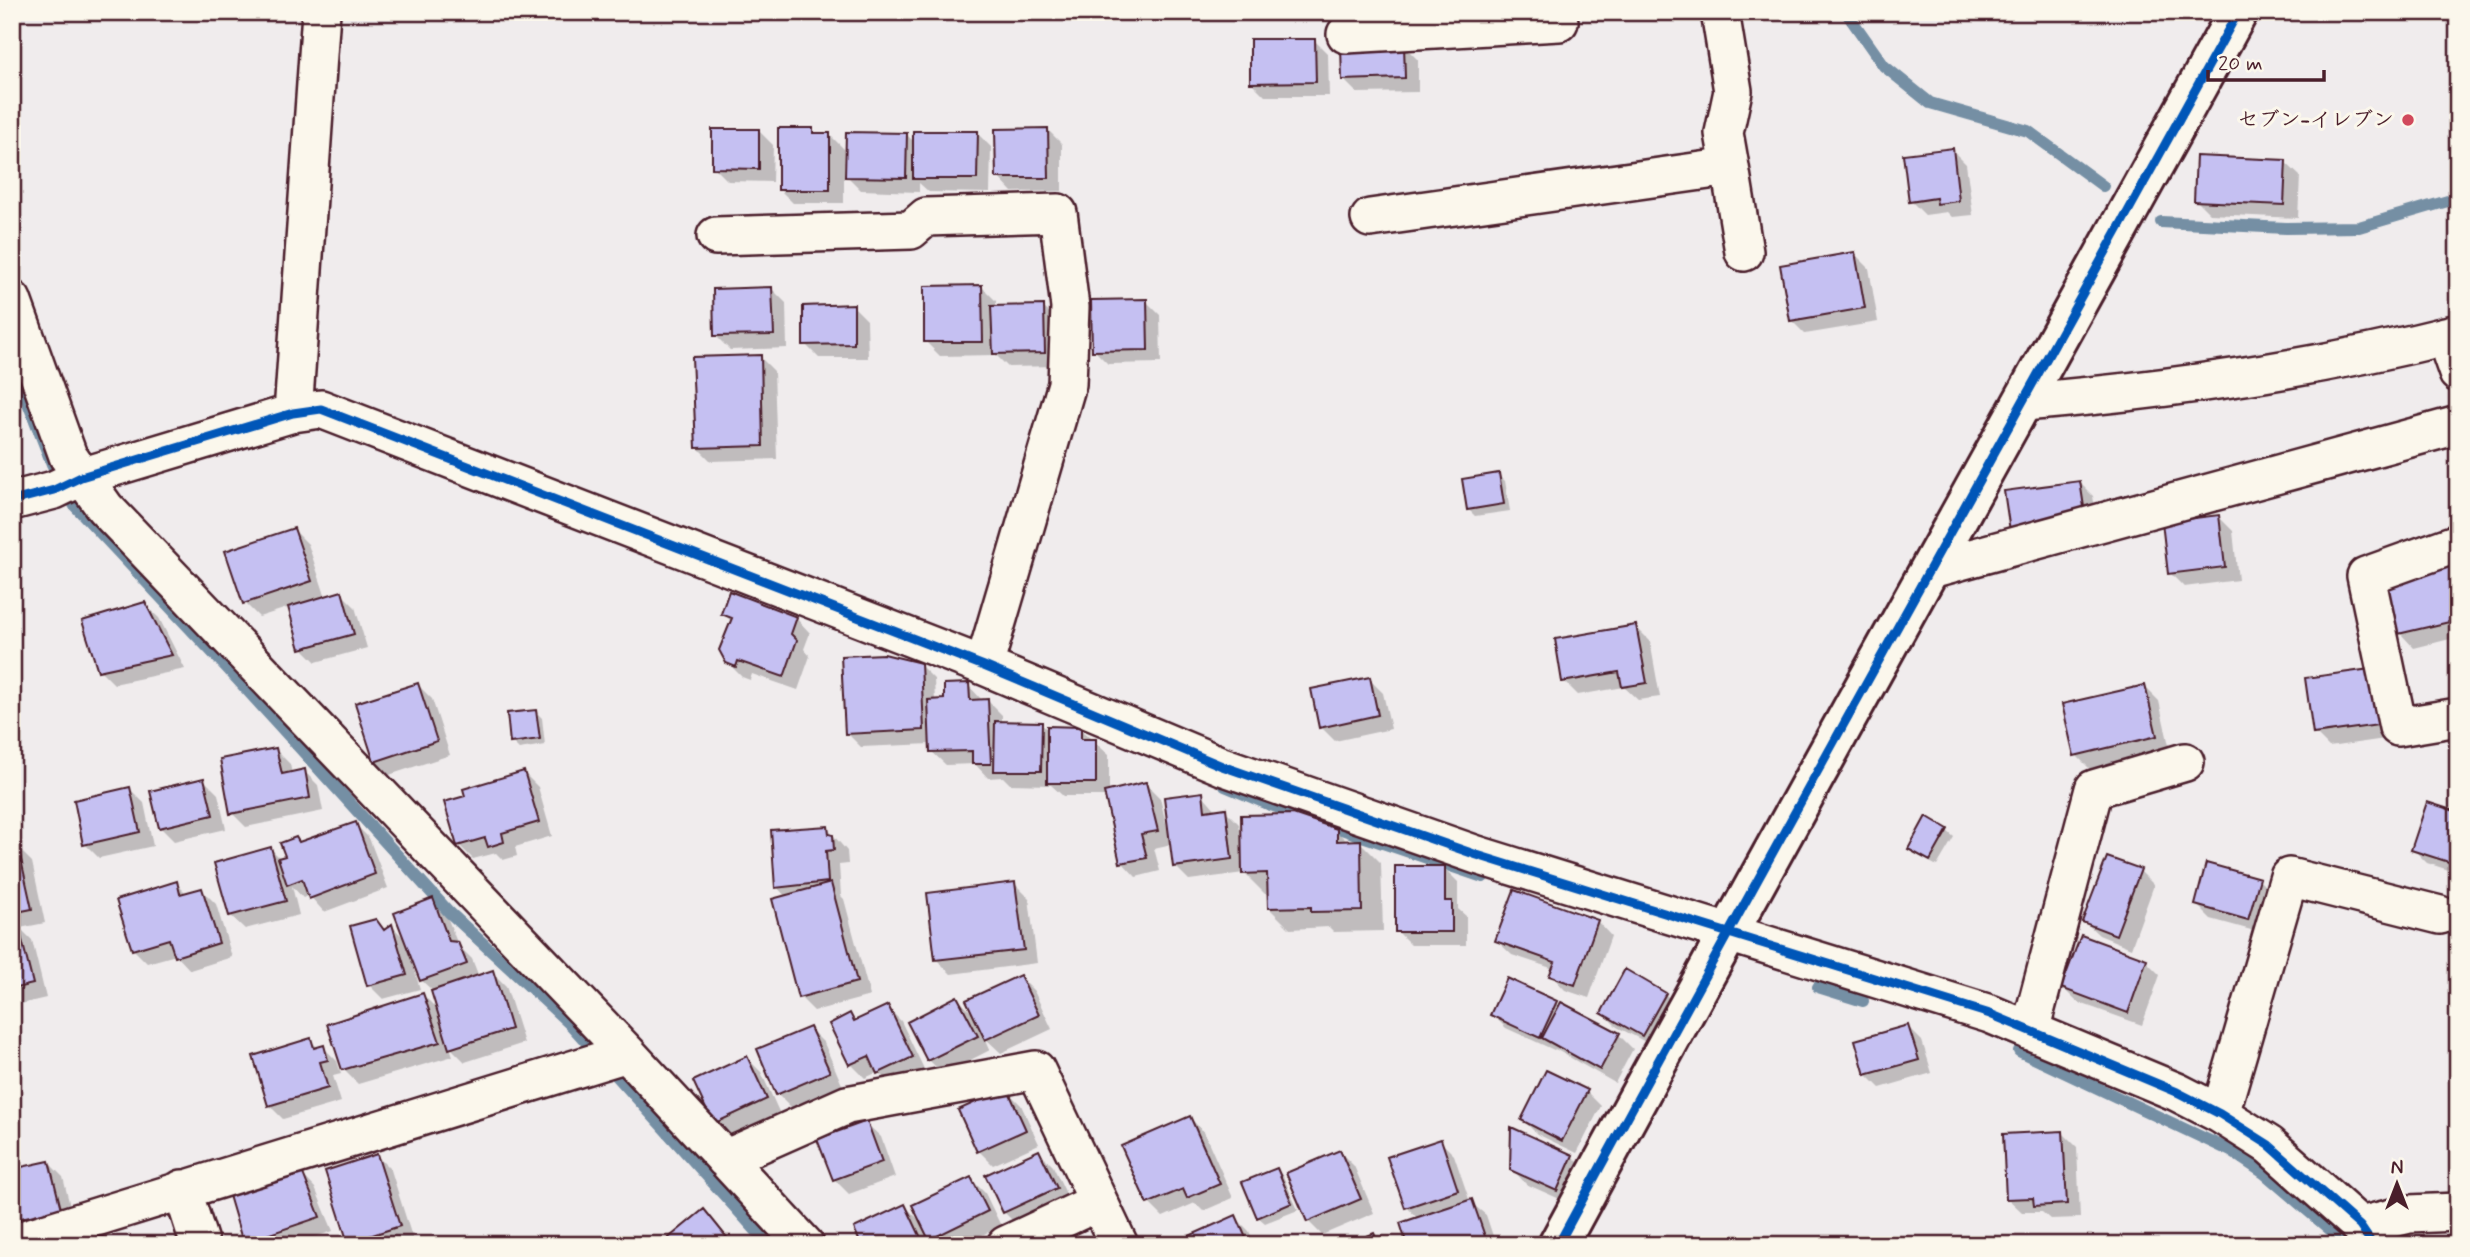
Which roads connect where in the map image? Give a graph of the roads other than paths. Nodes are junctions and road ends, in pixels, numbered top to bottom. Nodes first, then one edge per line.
1 (321, 12) edge
2 (1557, 12) edge
3 (1720, 12) edge
4 (2238, 12) edge
5 (1346, 34) dead end
6 (1730, 167) junction
7 (1370, 218) dead end
8 (716, 236) dead end
9 (1745, 251) dead end
10 (12, 300) edge
11 (2451, 335) edge
12 (2458, 373) edge
13 (2024, 402) junction
14 (293, 413) junction
15 (2458, 425) edge
16 (69, 482) junction
17 (12, 501) edge
18 (2458, 542) edge
19 (1931, 569) junction
20 (984, 666) junction
21 (2458, 717) edge
22 (2185, 762) dead end
23 (2440, 915) dead end
24 (1728, 931) junction
25 (2030, 1031) junction
26 (626, 1054) junction
27 (2220, 1114) junction
28 (725, 1159) junction
29 (181, 1189) junction
30 (1098, 1202) junction
31 (2458, 1212) edge
32 (2367, 1235) edge
33 (12, 1242) edge
34 (200, 1245) edge
35 (805, 1245) edge
36 (1006, 1245) edge
37 (1119, 1245) edge
38 (1558, 1245) edge

1 - 14 street
2 - 5 street
3 - 6 street
4 - 13 street
6 - 7 street
6 - 9 street
8 - 20 street
10 - 16 street
11 - 12 street
11 - 13 street
13 - 19 street
14 - 16 street
14 - 20 street
15 - 19 street
16 - 17 street
16 - 26 street
18 - 21 street
19 - 24 street
20 - 24 street
22 - 25 street
23 - 27 street
24 - 25 street
24 - 38 street
25 - 27 street
26 - 28 street
26 - 29 street
27 - 32 street
28 - 30 street
28 - 35 street
29 - 33 street
29 - 34 street
30 - 36 street
30 - 37 street
31 - 32 street

